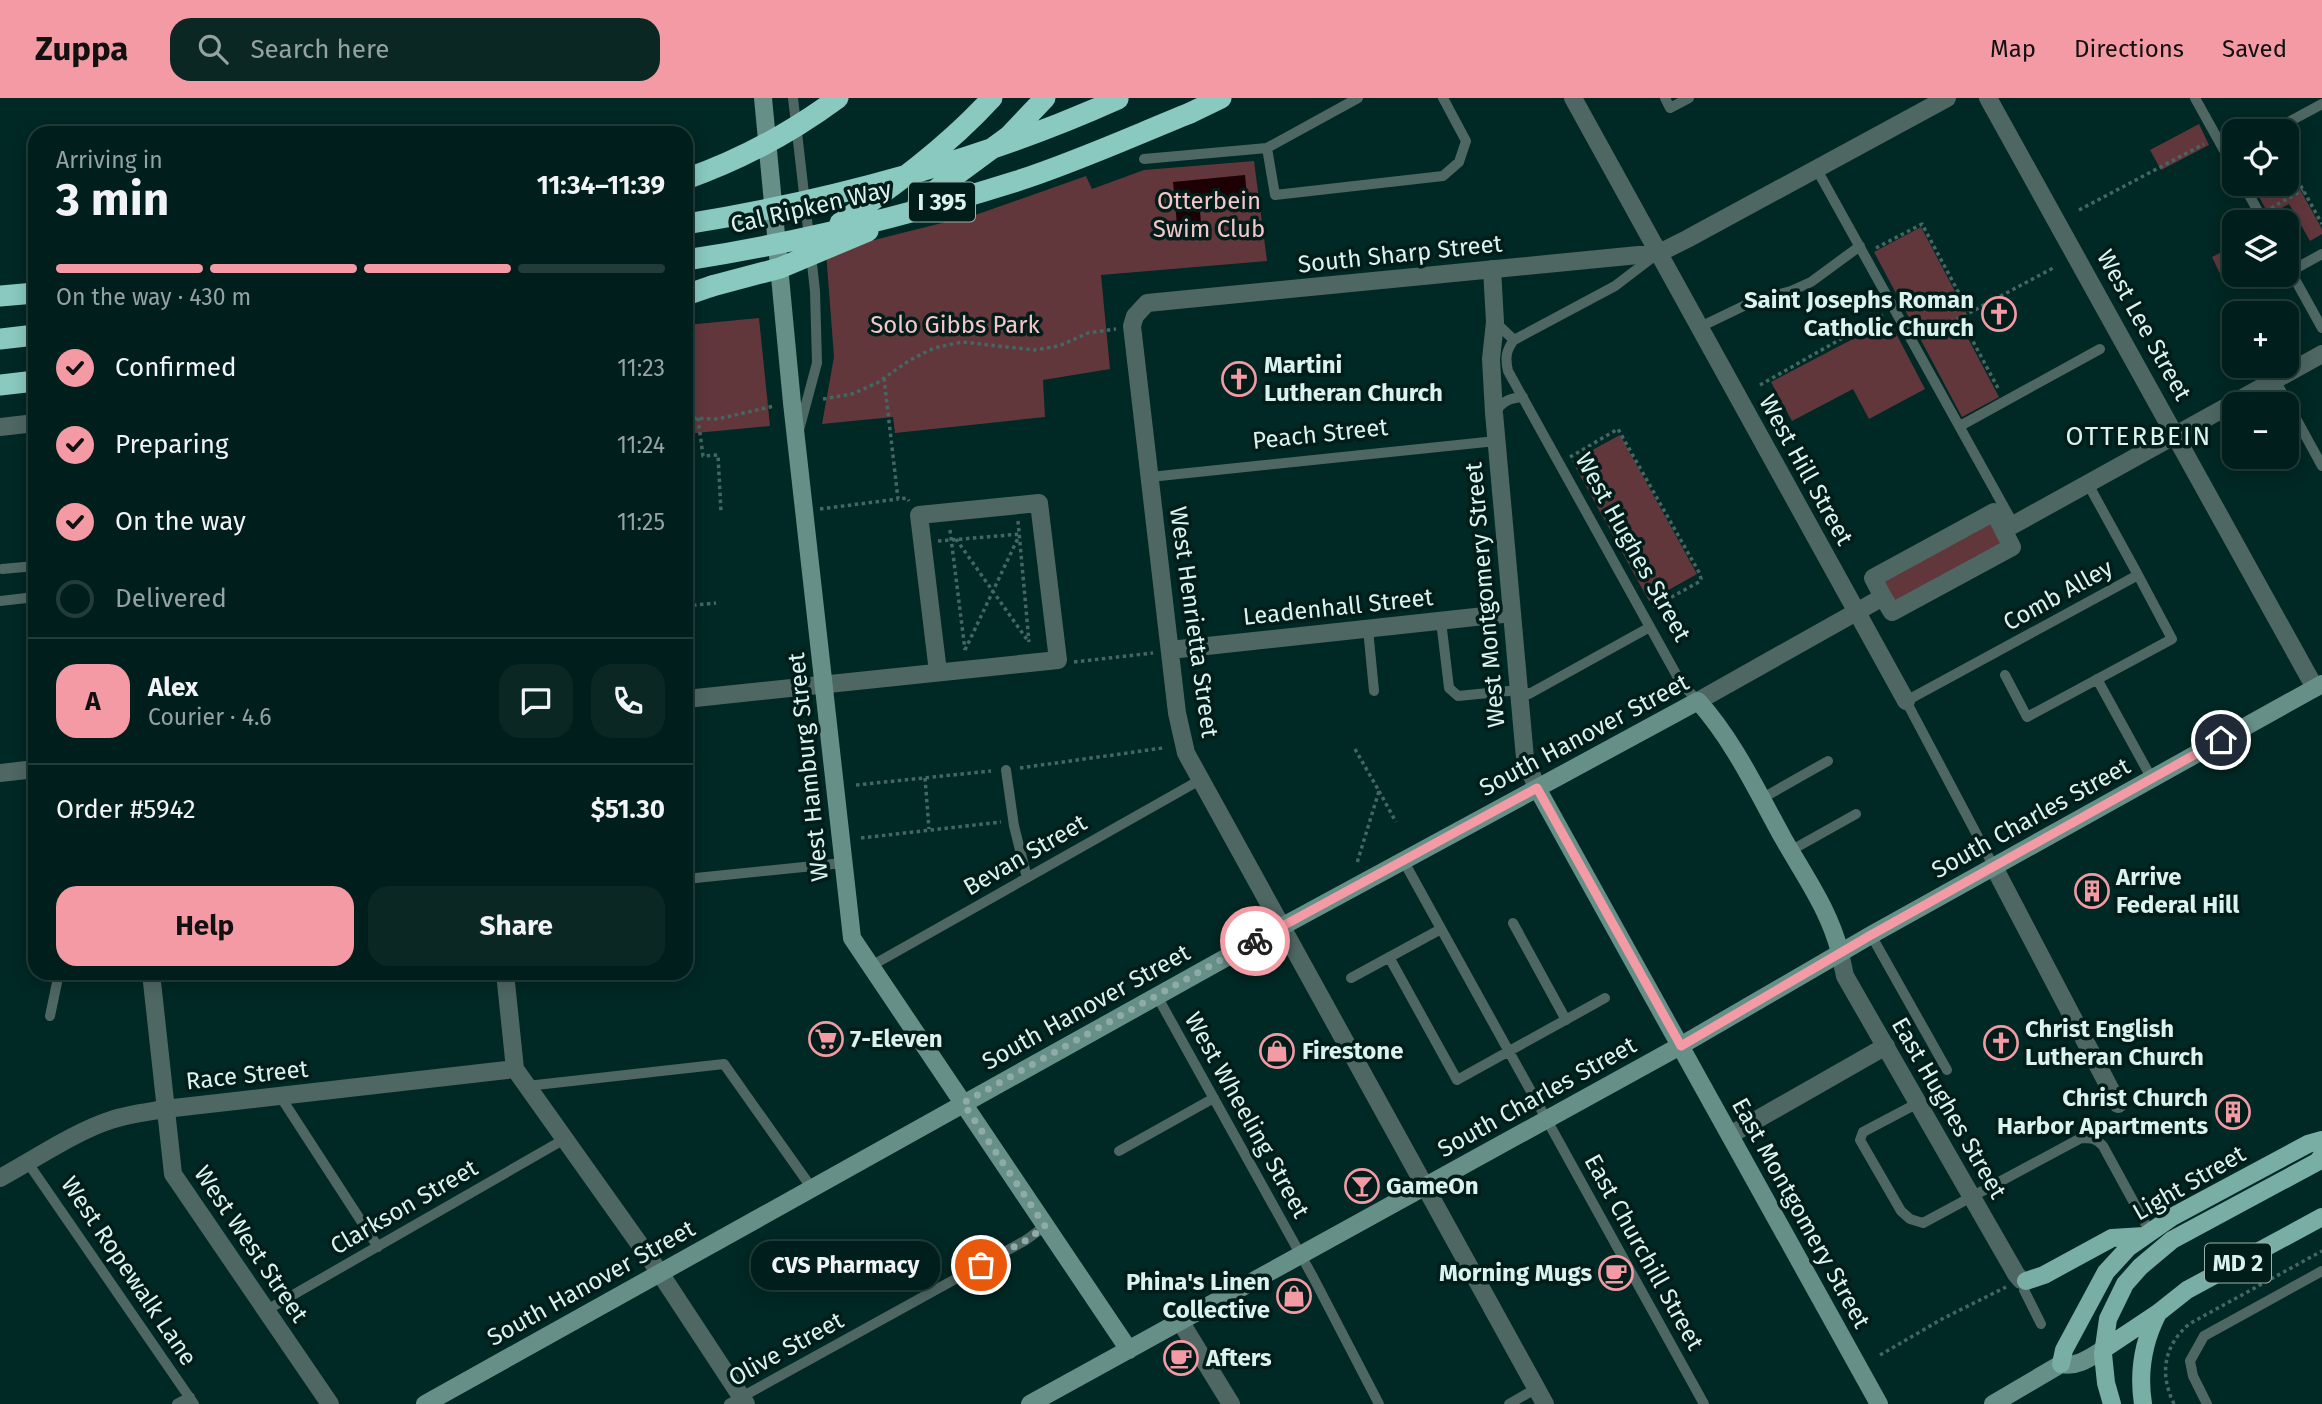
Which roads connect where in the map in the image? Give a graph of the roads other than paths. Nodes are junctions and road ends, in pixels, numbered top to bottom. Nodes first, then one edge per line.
1 (763, 98) edge
2 (793, 98) edge
3 (838, 98) edge
4 (992, 98) edge
5 (1045, 98) edge
6 (1120, 98) edge
7 (1221, 98) edge
8 (1358, 98) edge
9 (1443, 98) edge
10 (1573, 98) edge
11 (1665, 98) edge
12 (1689, 98) edge
13 (1947, 98) edge
14 (1988, 98) edge
15 (2195, 98) edge
16 (2322, 104) edge
17 (2294, 119) edge
18 (2222, 143) edge
19 (1267, 148) junction
20 (1144, 159) dead end
21 (1816, 168) junction
22 (693, 176) edge
23 (693, 223) edge
24 (1862, 250) junction
25 (1659, 253) junction
26 (2322, 254) edge
27 (693, 259) edge
28 (2299, 264) edge
29 (1492, 269) junction
30 (712, 286) junction
31 (2299, 286) edge
32 (693, 293) edge
33 (28, 294) edge
34 (0, 296) edge
35 (1495, 322) junction
36 (1132, 326) joint
37 (1700, 327) junction
38 (2322, 328) edge
39 (28, 336) edge
40 (0, 339) edge
41 (1514, 340) junction
42 (2100, 349) dead end
43 (2322, 354) edge
44 (2275, 380) junction
45 (28, 382) edge
46 (0, 385) edge
47 (1523, 397) junction
48 (1494, 413) junction
49 (28, 424) edge
50 (1960, 426) junction
51 (0, 427) edge
52 (2176, 435) junction
53 (796, 440) junction
54 (1496, 440) junction
55 (2322, 466) edge
56 (1150, 477) junction
57 (2088, 484) junction
58 (2009, 528) junction
59 (28, 567) edge
60 (2, 569) dead end
61 (2138, 575) junction
62 (1883, 597) junction
63 (28, 598) edge
64 (0, 601) edge
65 (1856, 611) junction
66 (1512, 613) junction
67 (1441, 621) junction
68 (1650, 627) junction
69 (1368, 629) junction
70 (1170, 650) junction
71 (938, 672) junction
72 (2005, 675) dead end
73 (2097, 679) junction
74 (823, 684) junction
75 (1374, 691) dead end
76 (1519, 691) junction
77 (2320, 691) edge
78 (693, 698) edge
79 (1698, 701) junction
80 (1906, 701) junction
81 (1828, 761) dead end
82 (28, 770) edge
83 (1006, 770) dead end
84 (0, 773) edge
85 (2152, 779) junction
86 (1200, 780) junction
87 (1537, 788) junction
88 (1761, 799) junction
89 (1856, 814) dead end
90 (1790, 851) junction
91 (1404, 860) junction
92 (843, 863) junction
93 (1994, 867) junction
94 (693, 878) edge
95 (1027, 878) junction
96 (1513, 923) dead end
97 (1281, 927) junction
98 (1441, 929) junction
99 (1871, 935) junction
100 (1840, 953) junction
101 (1389, 957) junction
102 (871, 966) junction
103 (1351, 978) dead end
104 (58, 980) edge
105 (152, 980) edge
106 (506, 980) edge
107 (1157, 996) junction
108 (1605, 998) dead end
109 (50, 1016) dead end
110 (1566, 1020) junction
111 (1681, 1046) junction
112 (1886, 1046) junction
113 (1509, 1052) junction
114 (514, 1069) junction
115 (1947, 1070) dead end
116 (527, 1086) junction
117 (280, 1096) junction
118 (1214, 1098) junction
119 (1918, 1102) junction
120 (963, 1103) junction
121 (2118, 1104) dead end
122 (165, 1109) junction
123 (1546, 1119) junction
124 (1730, 1135) junction
125 (563, 1140) junction
126 (2322, 1140) edge
127 (1119, 1151) dead end
128 (2322, 1156) edge
129 (28, 1163) junction
130 (0, 1178) edge
131 (1425, 1186) junction
132 (811, 1187) junction
133 (1972, 1197) junction
134 (2322, 1217) edge
135 (1045, 1226) junction
136 (2147, 1234) junction
137 (378, 1247) junction
138 (1301, 1255) junction
139 (2322, 1271) edge
140 (660, 1273) junction
141 (2018, 1283) junction
142 (265, 1311) junction
143 (2158, 1314) junction
144 (1181, 1321) junction
145 (2041, 1324) dead end
146 (2104, 1349) junction
147 (1129, 1350) junction
148 (2062, 1364) junction
149 (1541, 1396) edge
150 (192, 1401) edge
151 (739, 1402) edge
152 (177, 1404) edge
153 (330, 1404) edge
154 (425, 1404) edge
155 (1030, 1404) edge
156 (1231, 1404) edge
157 (1379, 1404) edge
158 (1509, 1404) edge
159 (1704, 1404) edge
160 (1879, 1404) edge
161 (1993, 1404) edge
162 (2112, 1404) edge
163 (2143, 1404) edge
164 (2207, 1404) edge

1 - 53 main road, West Hamburg Street
2 - 53 lane
3 - 22 highway, bridge
4 - 30 highway, bridge
5 - 30 highway, bridge
6 - 23 highway, Cal Ripken Way / I 395, bridge
7 - 27 highway, Cal Ripken Way / I 395, bridge
8 - 19 lane
9 - 19 lane
10 - 25 street, West Hill Street
11 - 12 lane
13 - 21 street, South Sharp Street
14 - 52 street, West Lee Street
15 - 18 lane
16 - 17 lane
19 - 20 lane
21 - 24 lane
21 - 25 street, South Sharp Street
24 - 37 lane
24 - 50 lane
25 - 29 street, South Sharp Street
25 - 37 street, West Hill Street
25 - 41 lane, South Sharp Street
26 - 28 lane
29 - 35 street, West Montgomery Street
29 - 36 street, South Sharp Street
30 - 32 highway
31 - 38 lane
33 - 34 highway
35 - 41 lane
35 - 48 street, West Montgomery Street
36 - 56 street, West Henrietta Street
37 - 65 street, West Hill Street
39 - 40 highway
41 - 47 lane, West Hughes Street
42 - 50 lane
43 - 44 street
44 - 52 street
44 - 55 lane
45 - 46 highway
47 - 48 lane
47 - 68 lane, West Hughes Street
48 - 54 street, West Montgomery Street
49 - 51 street
50 - 58 lane
52 - 57 street
52 - 77 street, West Lee Street
53 - 74 main road, West Hamburg Street
54 - 56 lane, Peach Street
54 - 66 street, West Montgomery Street
56 - 70 street, West Henrietta Street
57 - 58 street
57 - 61 lane, Comb Alley
58 - 62 street
58 - 62 street
59 - 60 lane
61 - 73 lane
61 - 80 lane, Comb Alley
62 - 65 street, South Hanover Street
63 - 64 lane
65 - 79 street, South Hanover Street
65 - 80 street, West Hill Street
66 - 67 street, Leadenhall Street
66 - 76 street, West Montgomery Street
67 - 69 street, Leadenhall Street
67 - 76 lane
68 - 76 lane
68 - 79 lane, West Hughes Street
69 - 70 street, Leadenhall Street
69 - 75 lane
70 - 86 street, West Henrietta Street
71 - 71 street
71 - 74 street
72 - 73 lane
73 - 85 lane
74 - 78 street
74 - 92 main road, West Hamburg Street
76 - 87 street, West Montgomery Street
77 - 85 main road, South Charles Street
79 - 87 main road, South Hanover Street
79 - 88 main road, West Hughes Street
80 - 93 lane, West Hill Street
81 - 88 lane
82 - 84 street
83 - 95 lane
85 - 93 main road, South Charles Street
86 - 95 lane, Bevan Street
86 - 97 street, West Henrietta Street
87 - 91 main road, South Hanover Street
87 - 111 main road, West Montgomery Street
88 - 90 main road, West Hughes Street
89 - 90 lane
90 - 100 main road, West Hughes Street
91 - 97 main road, South Hanover Street
91 - 98 lane, East Churchill Street
92 - 94 lane
92 - 102 main road, West Hamburg Street
93 - 99 main road, South Charles Street
93 - 121 street
95 - 102 lane, Bevan Street
96 - 110 lane
97 - 107 main road, South Hanover Street
97 - 131 street, West Henrietta Street
98 - 101 lane
98 - 113 lane, East Churchill Street
99 - 100 main road, South Charles Street
99 - 115 lane
100 - 111 main road, South Charles Street
100 - 112 street, East Hughes Street
101 - 103 lane
101 - 113 lane
102 - 120 main road, West Hamburg Street
104 - 109 lane
105 - 122 street, West West Street
106 - 114 street
107 - 118 lane, West Wheeling Street
107 - 120 main road, South Hanover Street
108 - 110 lane
110 - 113 lane
111 - 123 main road, South Charles Street
111 - 124 main road, East Montgomery Street
112 - 119 street, East Hughes Street
112 - 124 street
113 - 123 lane, East Churchill Street
114 - 116 street
114 - 117 street, Race Street
116 - 125 street
116 - 132 lane
117 - 122 street, Race Street
117 - 137 lane
118 - 127 lane
118 - 138 lane, West Wheeling Street
119 - 133 street, East Hughes Street
119 - 133 lane
120 - 132 main road, South Hanover Street
120 - 135 main road, West Hamburg Street
122 - 129 street, Race Street
122 - 142 street, West West Street
123 - 131 main road, South Charles Street
123 - 159 lane, East Churchill Street
124 - 160 main road, East Montgomery Street
125 - 137 lane, Clarkson Street
125 - 140 street
126 - 136 main road, Light Street
128 - 146 main road, Light Street
129 - 130 street, Race Street
129 - 150 lane, West Ropewalk Lane
131 - 138 main road, South Charles Street
131 - 149 street, West Henrietta Street
132 - 140 main road, South Hanover Street
133 - 136 lane
133 - 141 street, East Hughes Street
134 - 143 main road, MD 2
135 - 147 main road, West Hamburg Street
135 - 151 lane, Olive Street
136 - 141 main road
136 - 148 main road, Light Street
137 - 142 lane, Clarkson Street
138 - 144 main road, South Charles Street
138 - 157 lane, West Wheeling Street
139 - 164 lane
140 - 151 street
140 - 154 main road, South Hanover Street
141 - 145 lane
142 - 153 street, West West Street
143 - 146 main road, MD 2
143 - 163 main road
144 - 147 main road, South Charles Street
144 - 156 street
146 - 148 main road, MD 2
146 - 162 main road, Light Street
147 - 155 main road, South Charles Street
148 - 161 main road, MD 2
149 - 158 lane
150 - 152 lane

